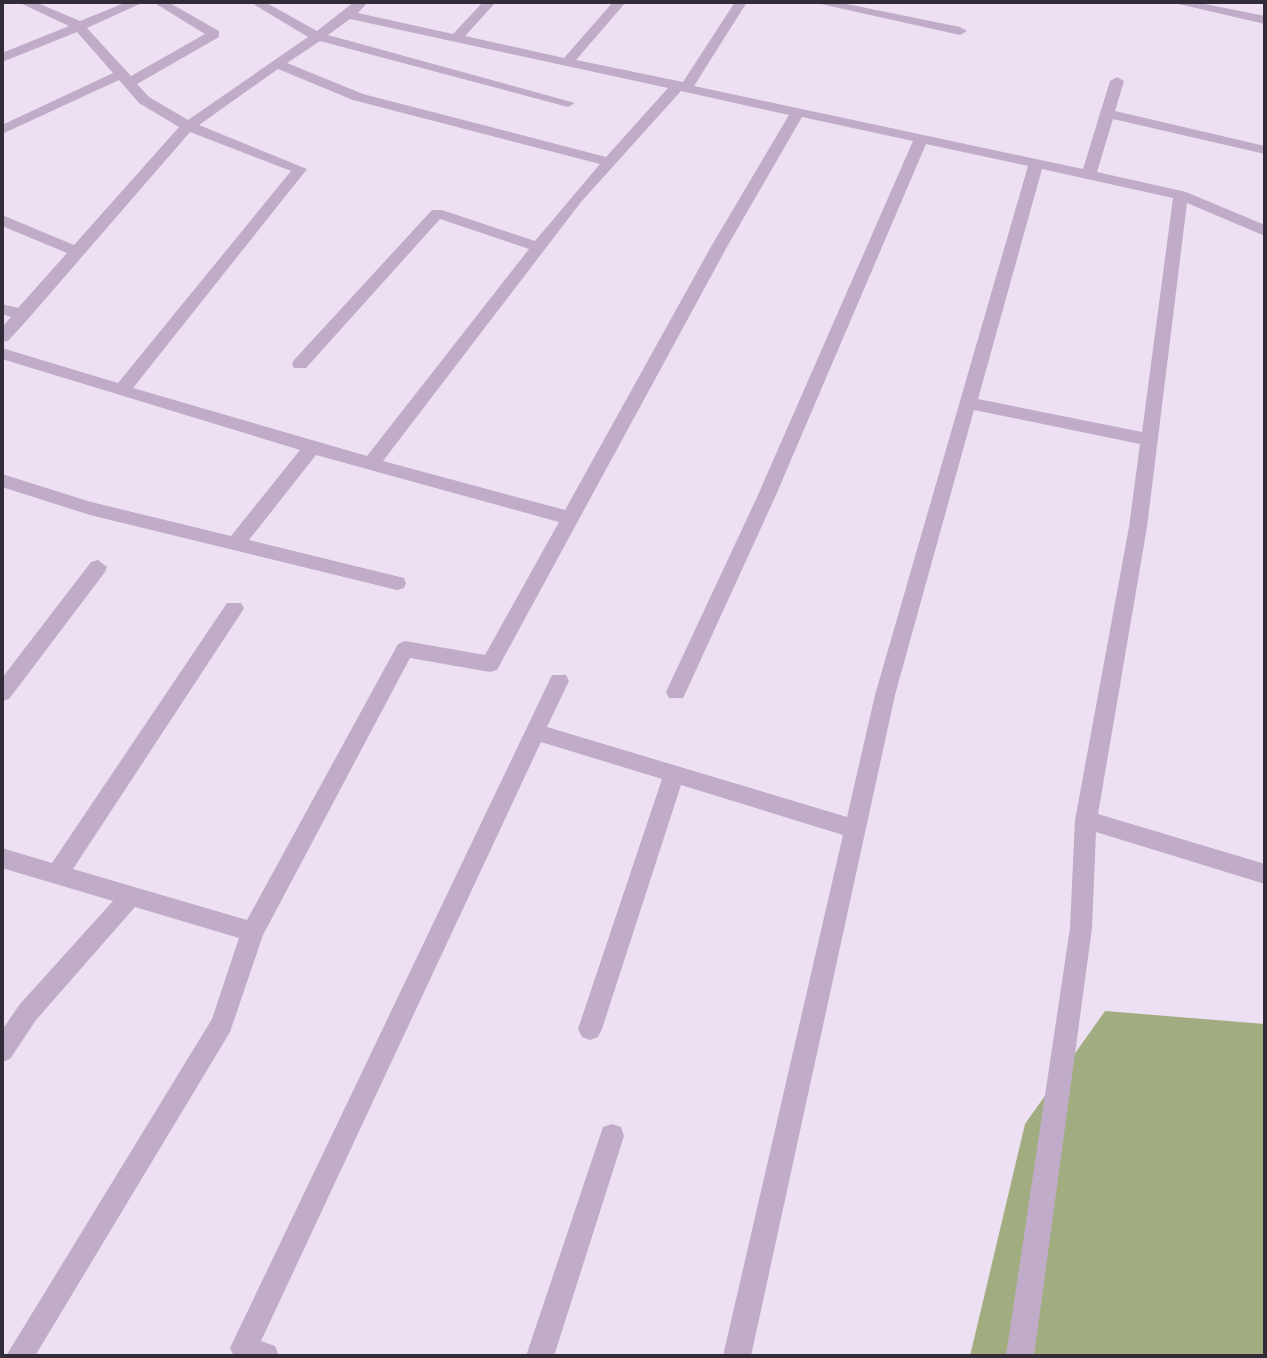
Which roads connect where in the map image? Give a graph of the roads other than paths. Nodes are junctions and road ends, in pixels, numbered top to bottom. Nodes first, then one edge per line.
1 (24, 2) edge
2 (138, 2) edge
3 (159, 2) edge
4 (256, 2) edge
5 (362, 2) edge
6 (490, 2) edge
7 (620, 2) edge
8 (741, 2) edge
9 (818, 2) edge
10 (1176, 2) edge
11 (348, 15) junction
12 (1265, 20) edge
13 (78, 25) junction
14 (960, 31) dead end
15 (317, 36) junction
16 (456, 38) junction
17 (2, 58) edge
18 (568, 61) junction
19 (277, 64) junction
20 (126, 78) junction
21 (1117, 81) dead end
22 (683, 86) junction
23 (568, 103) dead end
24 (799, 110) junction
25 (1108, 114) junction
26 (188, 126) junction
27 (2, 130) edge
28 (922, 137) junction
29 (1265, 150) edge
30 (610, 162) junction
31 (1036, 163) junction
32 (1089, 174) junction
33 (1181, 195) junction
34 (2, 220) edge
35 (1265, 231) edge
36 (537, 247) junction
37 (77, 252) junction
38 (2, 309) edge
39 (22, 315) junction
40 (2, 337) edge
41 (2, 353) edge
42 (300, 364) dead end
43 (122, 390) junction
44 (969, 403) junction
45 (1149, 440) junction
46 (312, 448) junction
47 (371, 464) junction
48 (2, 480) edge
49 (570, 518) junction
50 (235, 544) junction
51 (98, 567) dead end
52 (397, 583) dead end
53 (234, 608) dead end
54 (559, 681) dead end
55 (676, 692) dead end
56 (2, 693) edge
57 (535, 732) junction
58 (674, 774) junction
59 (1086, 820) junction
60 (855, 829) junction
61 (2, 858) edge
62 (57, 874) junction
63 (1265, 874) edge
64 (131, 896) junction
65 (252, 932) junction
66 (590, 1029) dead end
67 (2, 1051) edge
68 (612, 1136) dead end
69 (20, 1356) edge
70 (265, 1356) edge
71 (540, 1356) edge
72 (737, 1356) edge
73 (1020, 1356) edge

1 - 13 street
2 - 13 street
3 - 20 street
4 - 15 street
5 - 11 street
6 - 16 street
7 - 18 street
8 - 22 street
9 - 14 street
10 - 12 street
11 - 15 street
11 - 16 street
13 - 17 street
13 - 20 street
15 - 19 street
15 - 23 street
16 - 18 street
18 - 22 street
19 - 26 street
19 - 30 street
20 - 26 street
20 - 27 street
21 - 25 street
22 - 24 street
22 - 30 street
24 - 28 street
24 - 49 street
25 - 29 street
25 - 32 street
26 - 37 street
26 - 43 street
28 - 31 street
28 - 55 street
30 - 36 street
31 - 32 street
31 - 44 street
32 - 33 street
33 - 35 street
33 - 45 street
34 - 37 street
36 - 42 street
36 - 47 street
37 - 39 street
38 - 39 street
39 - 40 street
41 - 43 street
43 - 46 street
44 - 45 street
44 - 60 street
45 - 59 street
46 - 47 street
46 - 50 street
47 - 49 street
48 - 50 street
49 - 65 street
50 - 52 street
51 - 56 street
53 - 62 street
54 - 57 street
57 - 58 street
57 - 70 street
58 - 60 street
58 - 66 street
59 - 63 street
59 - 73 street
60 - 72 street
61 - 62 street
62 - 64 street
64 - 65 street
64 - 67 street
65 - 69 street
68 - 71 street

